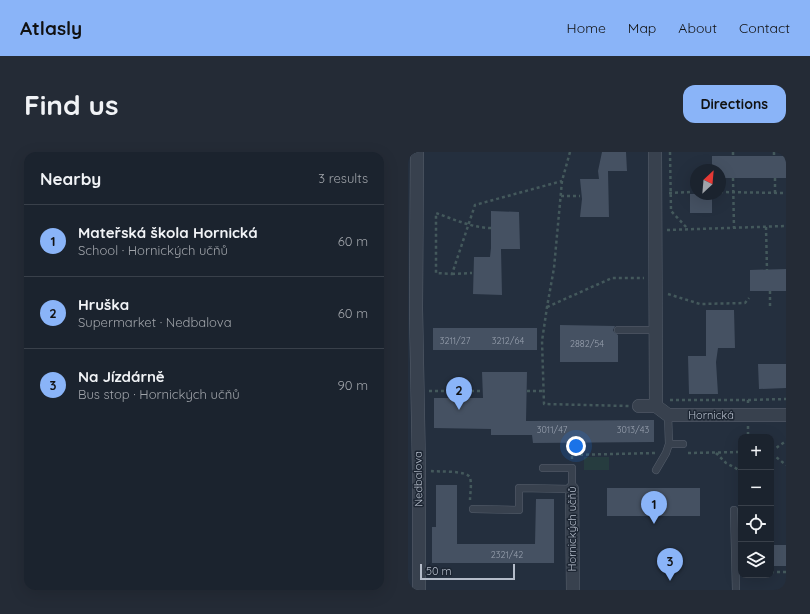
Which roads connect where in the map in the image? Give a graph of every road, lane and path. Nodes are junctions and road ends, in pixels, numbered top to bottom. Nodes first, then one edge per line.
1 (417, 152) edge
2 (570, 152) edge
3 (654, 152) edge
4 (670, 152) edge
5 (733, 152) edge
6 (774, 152) edge
7 (733, 156) dead end
8 (774, 156) dead end
9 (733, 178) dead end
10 (775, 178) dead end
11 (562, 181) junction
12 (690, 192) dead end
13 (726, 192) edge
14 (655, 193) junction
15 (671, 193) junction
16 (734, 193) junction
17 (775, 193) junction
18 (783, 193) dead end
19 (561, 196) junction
20 (580, 196) dead end
21 (469, 224) junction
22 (786, 226) edge
23 (766, 227) junction
24 (490, 228) dead end
25 (734, 228) junction
26 (655, 230) junction
27 (688, 230) junction
28 (767, 270) dead end
29 (472, 273) dead end
30 (452, 274) junction
31 (655, 278) junction
32 (656, 291) junction
33 (770, 291) dead end
34 (749, 298) dead end
35 (547, 307) junction
36 (770, 307) dead end
37 (618, 330) dead end
38 (656, 330) junction
39 (417, 391) junction
40 (483, 391) dead end
41 (527, 391) dead end
42 (543, 391) junction
43 (786, 399) edge
44 (748, 400) dead end
45 (412, 405) edge
46 (638, 406) joint
47 (656, 406) junction
48 (668, 414) junction
49 (786, 415) edge
50 (786, 441) edge
51 (669, 444) junction
52 (682, 444) dead end
53 (774, 449) edge
54 (716, 452) junction
55 (738, 452) edge
56 (666, 453) junction
57 (774, 456) edge
58 (786, 465) edge
59 (543, 468) dead end
60 (572, 468) junction
61 (656, 470) dead end
62 (739, 470) edge
63 (419, 471) junction
64 (572, 489) junction
65 (473, 509) joint
66 (734, 510) dead end
67 (774, 572) edge
68 (786, 572) edge
69 (419, 590) edge
70 (573, 590) edge
71 (736, 590) edge

1 - 39 street, Nedbalova
2 - 11 path
3 - 14 street
4 - 15 path
5 - 7 path
6 - 8 path
9 - 16 path
10 - 17 path
11 - 19 path
11 - 21 path
12 - 15 path
13 - 16 path
14 - 15 path
14 - 26 street
15 - 27 path
16 - 17 path
16 - 25 path
17 - 18 path
19 - 20 path
19 - 35 path
21 - 24 path
21 - 30 path
21 - 30 path
22 - 23 path
23 - 25 path
23 - 28 path
25 - 27 path
26 - 27 path
26 - 31 street
29 - 30 path
31 - 32 street
31 - 35 path
32 - 34 path
32 - 38 street
33 - 36 path
35 - 42 path
37 - 38 lane
38 - 47 street
39 - 40 path
39 - 45 street, Nedbalova
41 - 42 path
42 - 46 path
43 - 44 path
45 - 63 street, Nedbalova
46 - 47 street
47 - 48 street
48 - 49 street, Hornická
48 - 51 lane
50 - 53 path
51 - 52 lane
51 - 56 lane
54 - 55 path
54 - 56 path
54 - 62 path
56 - 60 path
56 - 61 lane
57 - 58 path
59 - 60 lane
60 - 64 lane, Hornických učňů
63 - 65 path
63 - 69 street, Nedbalova
64 - 65 lane
64 - 70 street, Hornických učňů
66 - 71 lane
67 - 68 path

